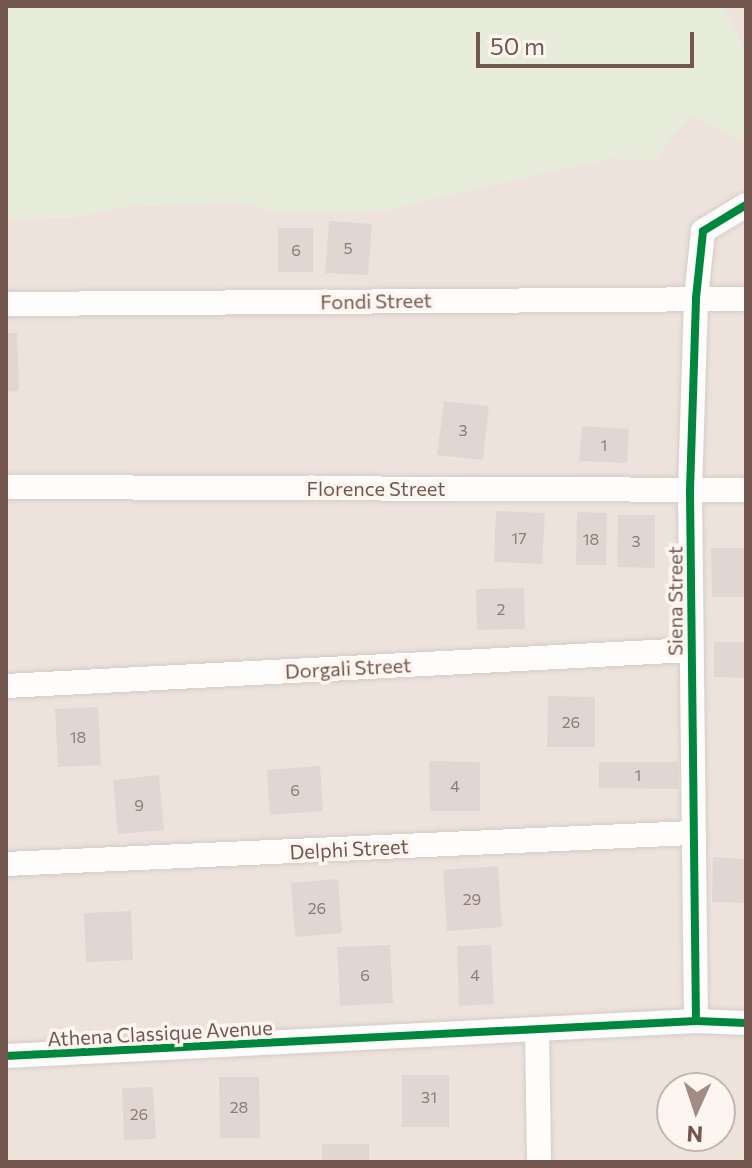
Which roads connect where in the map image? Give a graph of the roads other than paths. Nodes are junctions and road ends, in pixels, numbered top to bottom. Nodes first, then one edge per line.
1 (746, 205) edge
2 (696, 298) junction
3 (746, 299) edge
4 (6, 304) edge
5 (6, 487) edge
6 (690, 490) junction
7 (746, 490) edge
8 (691, 650) junction
9 (6, 686) edge
10 (691, 833) junction
11 (6, 864) edge
12 (696, 1021) junction
13 (746, 1023) edge
14 (537, 1032) junction
15 (6, 1056) edge
16 (539, 1162) edge

1 - 2 street, Siena Street
2 - 3 street, Fondi Street
2 - 4 street, Fondi Street
2 - 6 street, Siena Street
5 - 6 street, Florence Street
6 - 7 street, Florence Street
6 - 8 street, Siena Street
8 - 9 street, Dorgali Street
8 - 10 street, Siena Street
10 - 11 street, Delphi Street
10 - 12 street, Siena Street
12 - 13 street, Athena Classique Avenue
12 - 14 street, Athena Classique Avenue
14 - 15 street, Athena Classique Avenue
14 - 16 street

